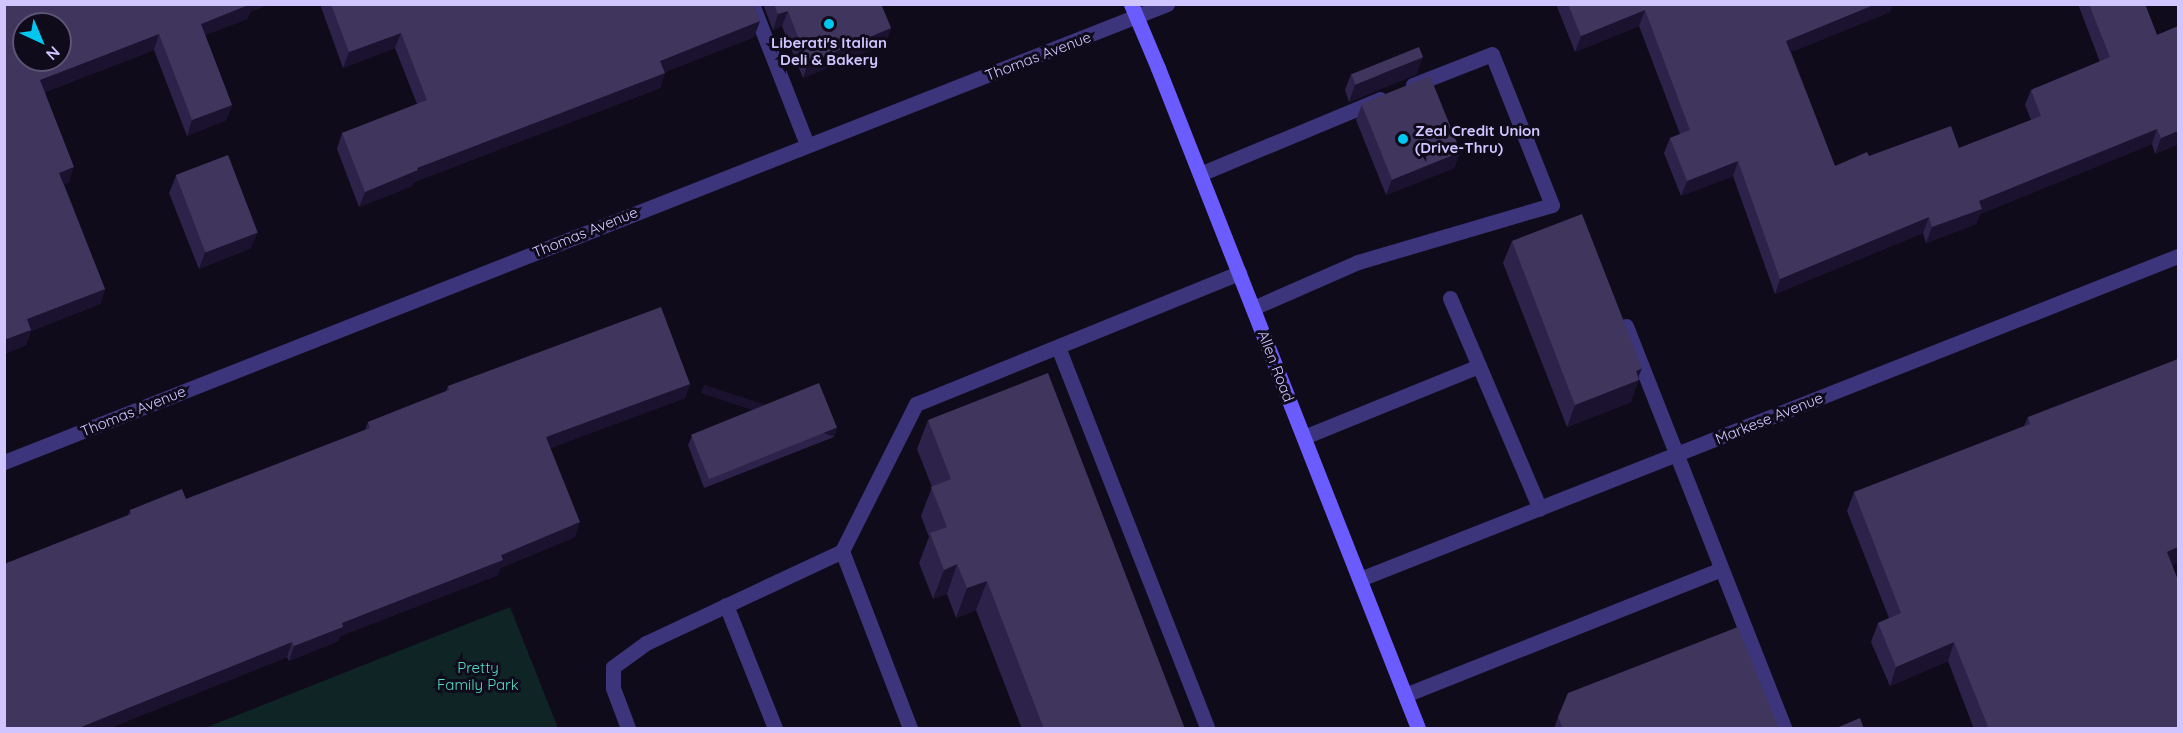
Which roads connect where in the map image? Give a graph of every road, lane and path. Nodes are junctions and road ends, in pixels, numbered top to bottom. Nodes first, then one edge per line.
1 (752, 4) edge
2 (1167, 4) edge
3 (1134, 11) edge
4 (807, 144) junction
5 (1200, 174) junction
6 (2178, 256) edge
7 (1239, 273) junction
8 (1450, 298) dead end
9 (1253, 308) junction
10 (1622, 315) edge
11 (1058, 346) junction
12 (1479, 366) junction
13 (1304, 438) junction
14 (1676, 454) junction
15 (4, 462) edge
16 (1540, 509) junction
17 (842, 551) junction
18 (1721, 569) junction
19 (1360, 579) junction
20 (726, 605) junction
21 (1405, 695) junction
22 (628, 729) edge
23 (775, 729) edge
24 (910, 729) edge
25 (1207, 729) edge
26 (1418, 729) edge
27 (1784, 729) edge

1 - 4 street
2 - 3 street, Thomas Avenue
3 - 4 street, Thomas Avenue
3 - 5 main road, Allen Road
4 - 15 street, Thomas Avenue
5 - 7 main road, Allen Road
5 - 9 street
6 - 14 street, Markese Avenue
7 - 9 main road, Allen Road
7 - 11 street
8 - 12 street
9 - 13 main road, Allen Road
10 - 14 street
11 - 17 street
11 - 25 street
12 - 13 street
12 - 16 street
13 - 19 main road, Allen Road
14 - 16 street, Markese Avenue
14 - 18 street
16 - 19 street, Markese Avenue
17 - 20 street
17 - 24 street
18 - 21 street
18 - 27 street
19 - 21 main road, Allen Road
20 - 22 street
20 - 23 street
21 - 26 main road, Allen Road

